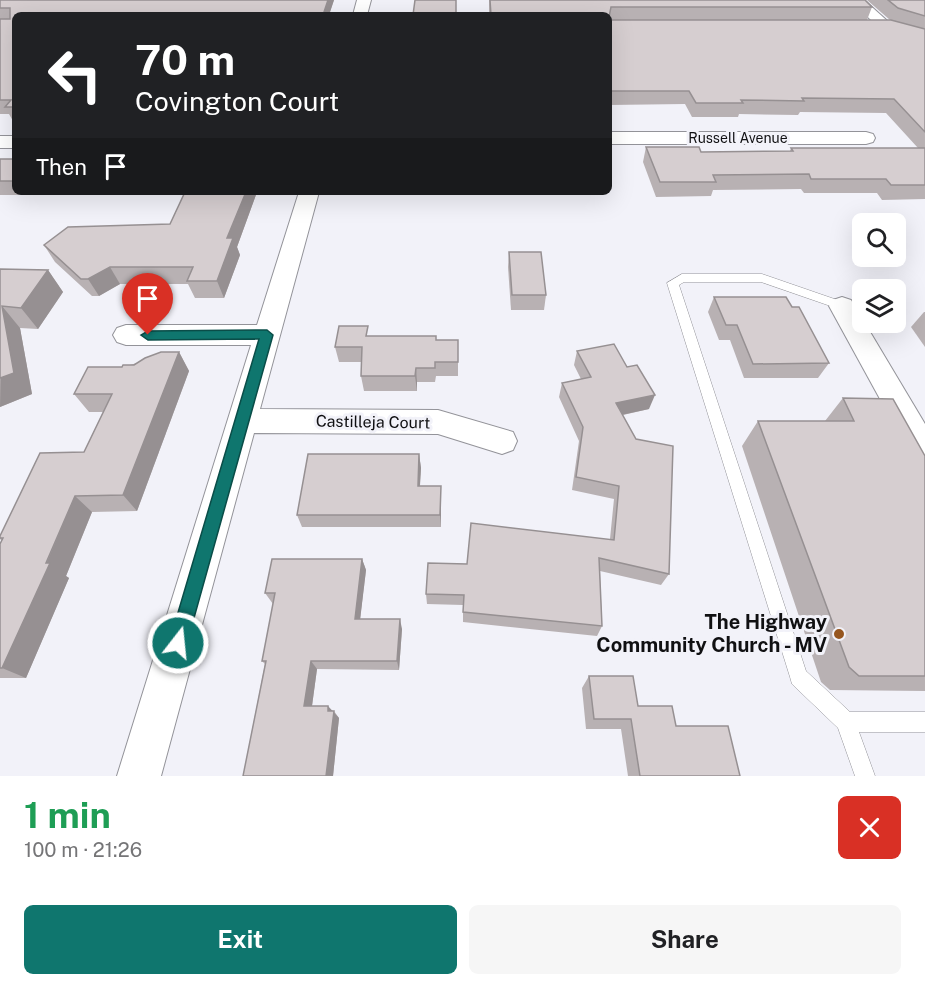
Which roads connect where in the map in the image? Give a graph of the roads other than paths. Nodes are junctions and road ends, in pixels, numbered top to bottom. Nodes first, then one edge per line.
1 (856, 0) edge
2 (863, 26) edge
3 (886, 26) junction
4 (905, 32) edge
5 (612, 138) edge
6 (867, 138) dead end
7 (308, 195) edge
8 (842, 306) joint
9 (126, 335) dead end
10 (267, 335) junction
11 (242, 421) junction
12 (502, 441) dead end
13 (925, 452) edge
14 (846, 722) junction
15 (925, 722) edge
16 (139, 776) edge
17 (865, 776) edge

1 - 3 street
2 - 3 street
3 - 4 street
5 - 6 street, Russell Avenue
7 - 10 street
8 - 13 street
8 - 14 lane
9 - 10 street
10 - 11 street
11 - 12 street, Castilleja Court
11 - 16 street
14 - 15 lane
14 - 17 lane

